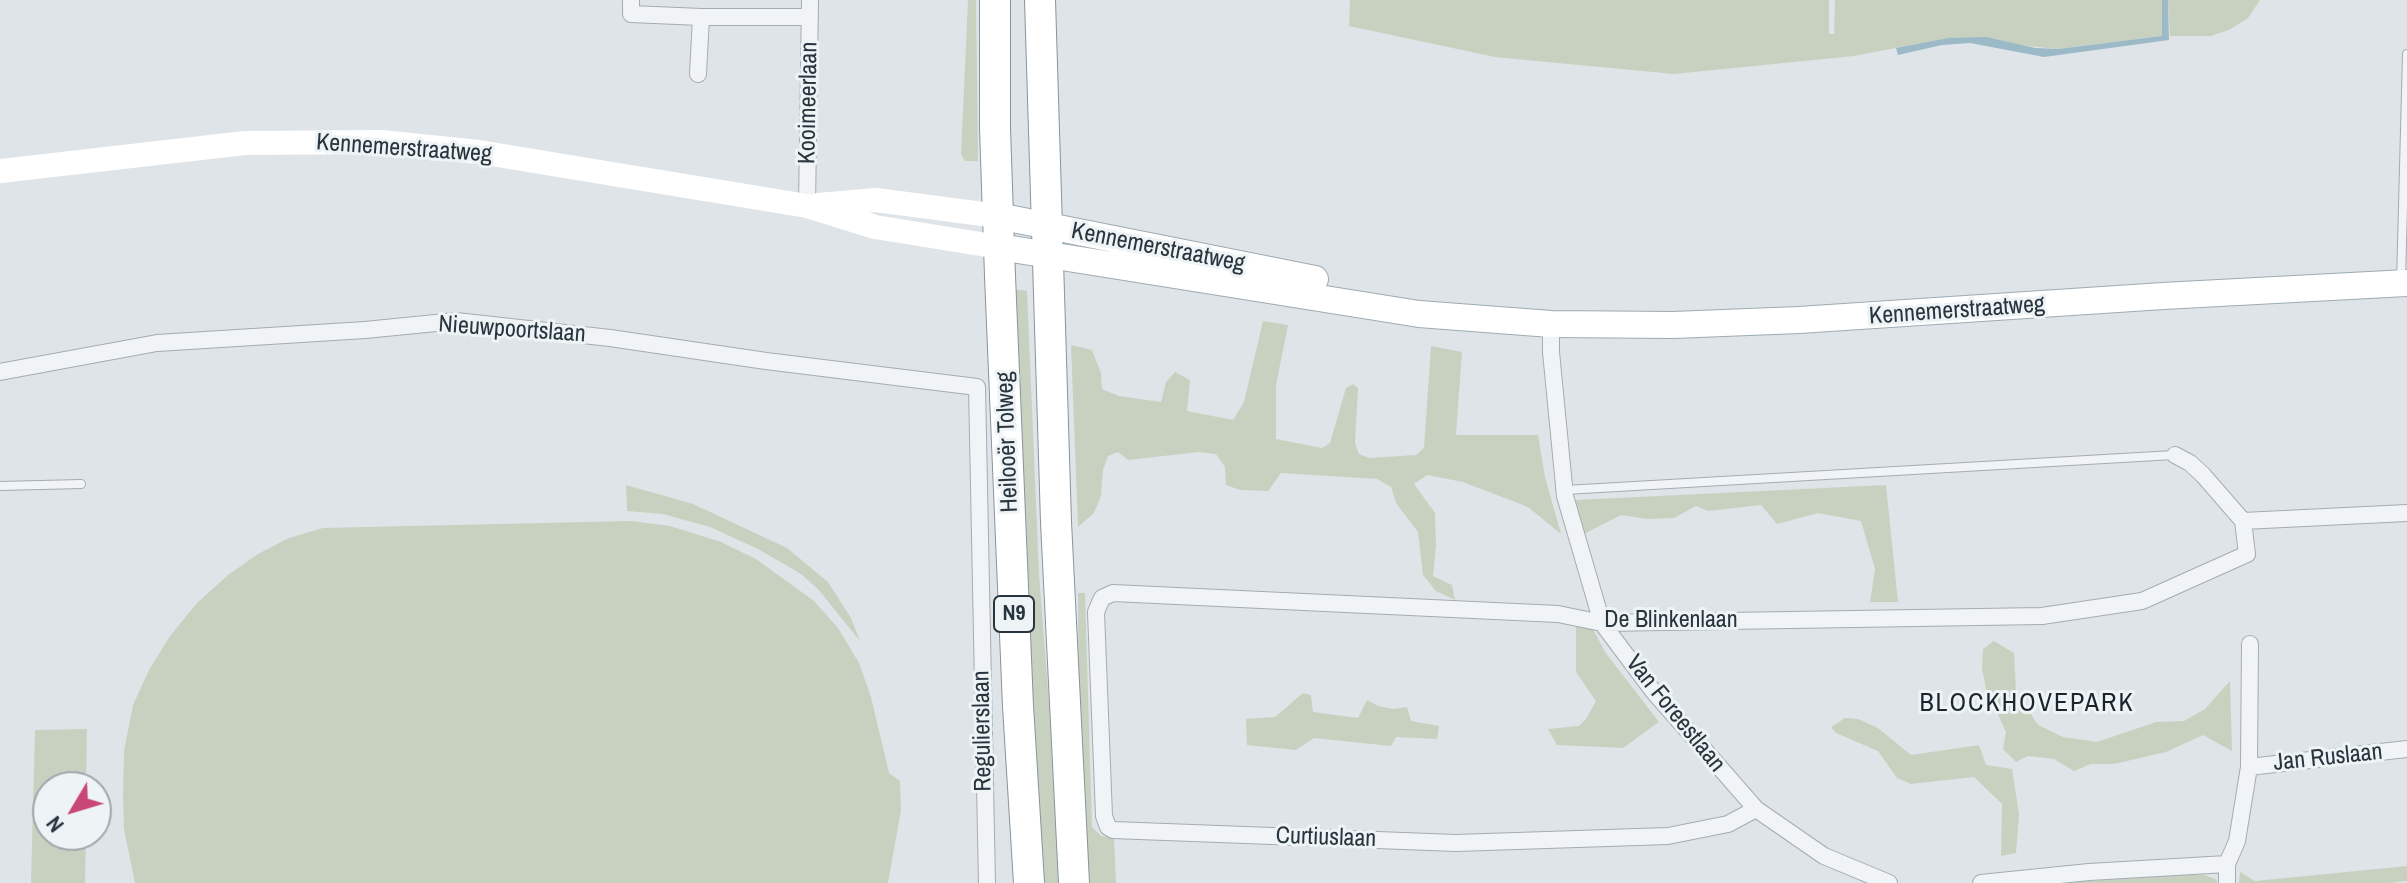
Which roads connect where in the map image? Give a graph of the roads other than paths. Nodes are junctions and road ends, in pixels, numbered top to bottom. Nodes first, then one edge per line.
1 (631, 0) edge
2 (995, 0) edge
3 (1040, 0) edge
4 (810, 8) edge
5 (701, 17) junction
6 (2407, 54) edge
7 (698, 74) dead end
8 (0, 171) edge
9 (807, 206) junction
10 (998, 216) junction
11 (1046, 240) junction
12 (999, 247) junction
13 (2404, 283) edge
14 (1551, 324) junction
15 (0, 372) edge
16 (977, 387) joint
17 (2175, 455) joint
18 (81, 484) dead end
19 (0, 486) edge
20 (1564, 490) junction
21 (2407, 513) edge
22 (2243, 521) junction
23 (1096, 612) joint
24 (1602, 623) junction
25 (2250, 644) dead end
26 (2407, 749) edge
27 (2249, 767) junction
28 (1756, 809) junction
29 (2227, 864) junction
30 (987, 883) edge
31 (1029, 883) edge
32 (1074, 883) edge
33 (1889, 883) edge
34 (1981, 883) edge
35 (2227, 883) edge

1 - 5 street
2 - 10 highway, Heilooër Tolweg / N9
3 - 11 highway, Heilooër Tolweg / N9
4 - 5 street
4 - 9 street, Kooimeerlaan
5 - 7 street
6 - 13 lane
8 - 9 main road, Kennemerstraatweg
9 - 10 main road, Kennemerstraatweg
9 - 12 main road, Kennemerstraatweg
10 - 11 main road, Kennemerstraatweg
10 - 12 highway, Heilooër Tolweg / N9
11 - 12 main road, Kennemerstraatweg
11 - 14 main road, Kennemerstraatweg
11 - 32 highway, Heilooër Tolweg / N9
12 - 31 highway, Heilooër Tolweg / N9
13 - 14 main road, Kennemerstraatweg
14 - 20 street, Van Foreestlaan
15 - 16 street, Nieuwpoortslaan
16 - 30 street, Regulierslaan
17 - 20 lane
17 - 22 street
18 - 19 lane
20 - 24 street, Van Foreestlaan
21 - 22 street
22 - 24 street, De Blinkenlaan
23 - 24 street, De Blinkenlaan
23 - 28 street, Curtiuslaan
24 - 28 street, Van Foreestlaan
25 - 27 street
26 - 27 street, Jan Ruslaan
27 - 29 street
28 - 33 street, Van Foreestlaan
29 - 34 street
29 - 35 street

